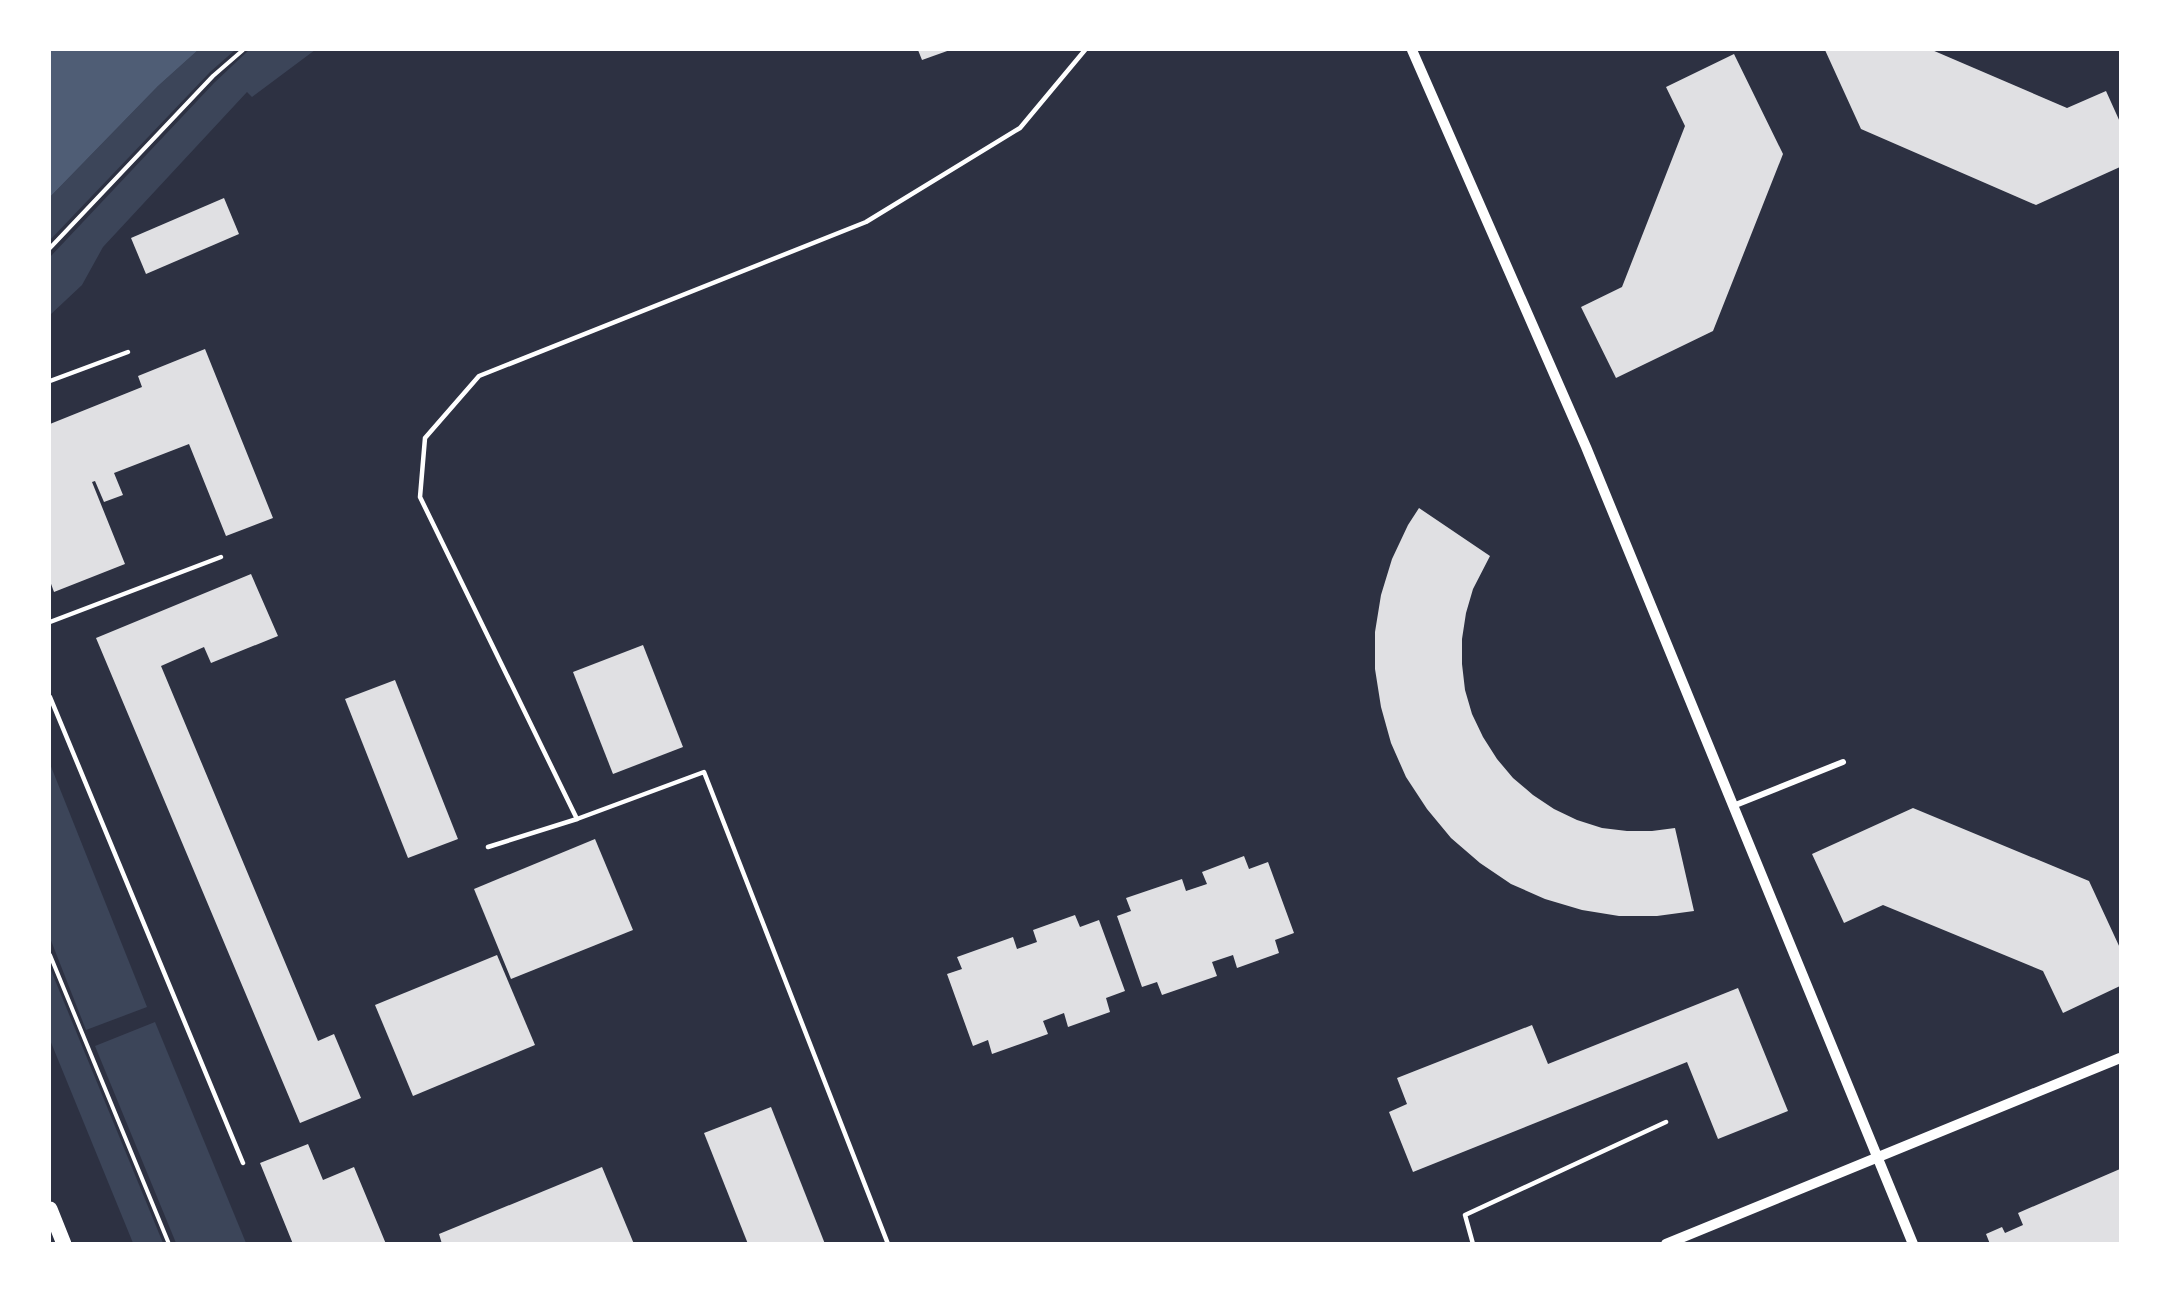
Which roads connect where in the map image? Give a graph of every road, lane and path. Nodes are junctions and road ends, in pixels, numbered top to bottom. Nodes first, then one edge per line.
1 (243, 50) edge
2 (1085, 50) edge
3 (1412, 50) edge
4 (50, 248) edge
5 (128, 352) dead end
6 (50, 381) edge
7 (221, 557) dead end
8 (50, 622) edge
9 (50, 697) edge
10 (1843, 762) dead end
11 (1732, 806) junction
12 (577, 819) junction
13 (488, 847) dead end
14 (50, 955) edge
15 (2121, 1058) edge
16 (1666, 1122) dead end
17 (1877, 1158) junction
18 (243, 1163) dead end
19 (50, 1209) edge
20 (64, 1244) edge
21 (169, 1244) edge
22 (888, 1244) edge
23 (1473, 1244) edge
24 (1665, 1244) edge
25 (1913, 1244) edge

1 - 4 path
2 - 12 lane
3 - 11 street
5 - 6 lane
7 - 8 lane
9 - 18 lane
10 - 11 street
11 - 17 street
12 - 13 lane
12 - 22 lane
14 - 21 path
15 - 17 street
16 - 23 lane
17 - 24 street
17 - 25 street
19 - 20 main road

